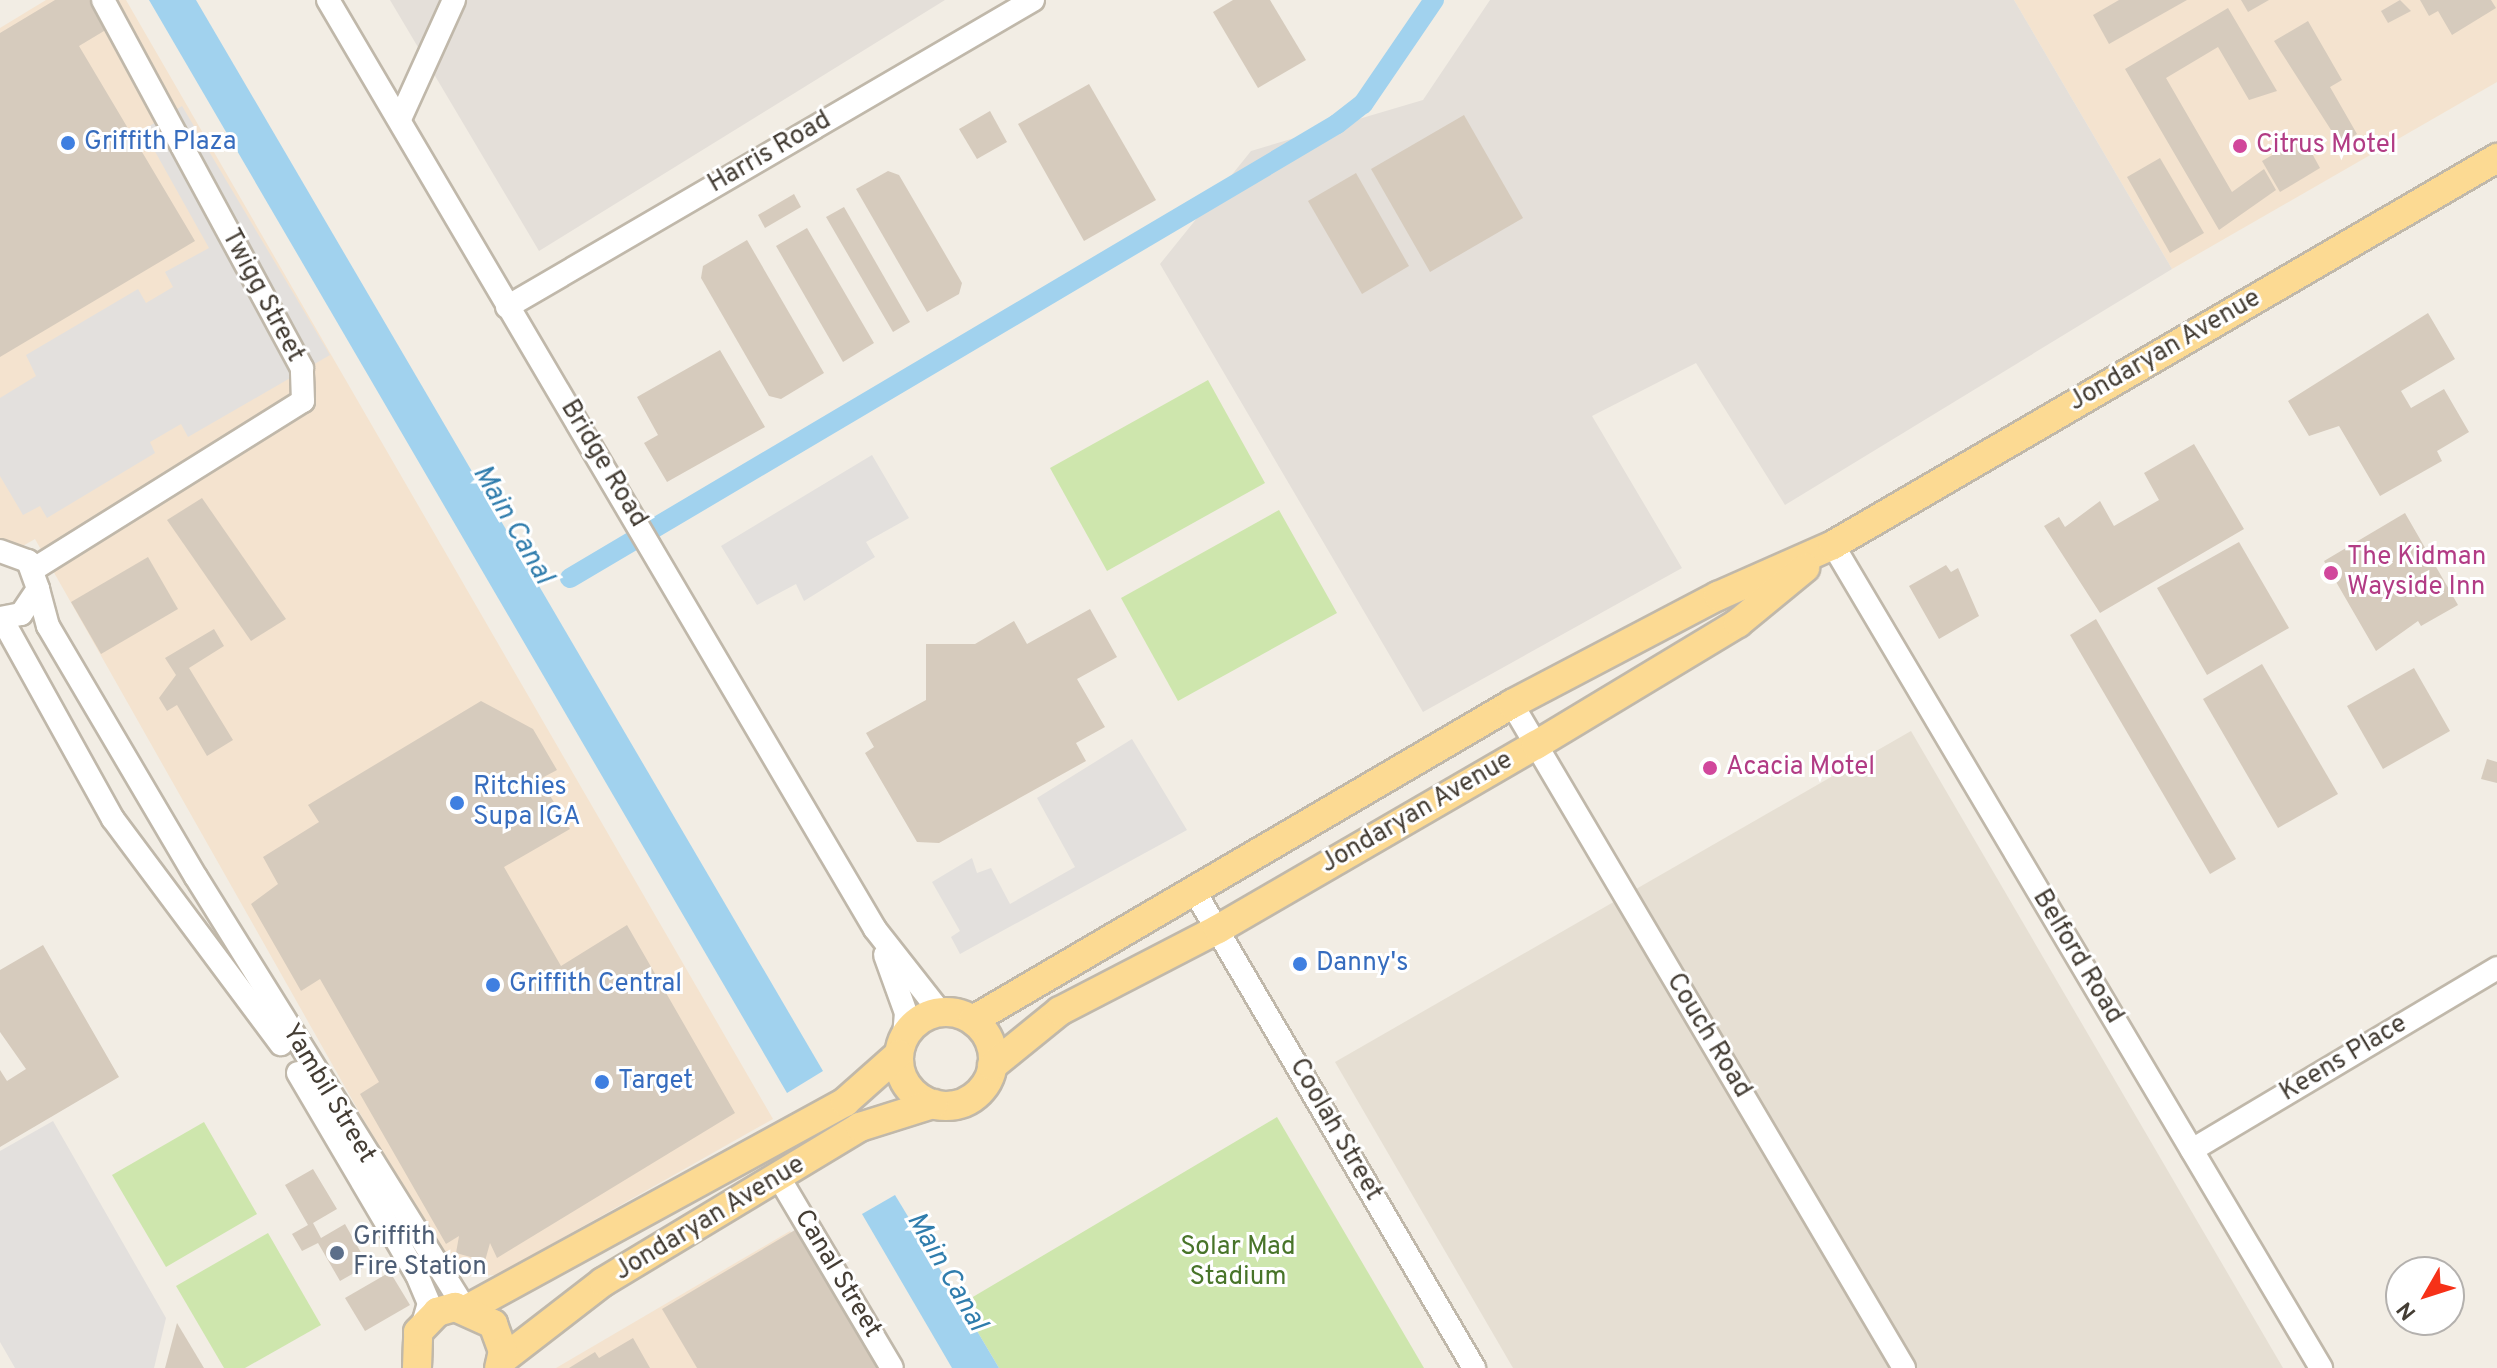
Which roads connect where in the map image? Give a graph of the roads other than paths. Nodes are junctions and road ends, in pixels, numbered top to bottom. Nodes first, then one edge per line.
1 (103, 0) edge
2 (328, 0) edge
3 (454, 0) edge
4 (1033, 0) edge
5 (400, 119) junction
6 (2497, 158) edge
7 (507, 307) junction
8 (1833, 545) junction
9 (3, 546) edge
10 (36, 579) junction
11 (1, 619) edge
12 (1512, 704) junction
13 (1536, 745) junction
14 (196, 877) junction
15 (1195, 892) junction
16 (875, 929) junction
17 (1218, 929) junction
18 (2497, 968) edge
19 (243, 996) junction
20 (940, 1012) junction
21 (973, 1020) junction
22 (901, 1046) junction
23 (992, 1066) junction
24 (933, 1104) junction
25 (2192, 1150) junction
26 (781, 1181) junction
27 (466, 1307) junction
28 (420, 1328) junction
29 (501, 1364) edge
30 (393, 1368) edge
31 (417, 1368) edge
32 (892, 1368) edge
33 (1474, 1368) edge
34 (1904, 1368) edge
35 (2321, 1368) edge

1 - 10 street, Twigg Street
2 - 5 street, Bridge Road
3 - 5 street
4 - 7 street, Harris Road
5 - 7 street, Bridge Road
6 - 8 main road, Jondaryan Avenue
7 - 16 street, Bridge Road
8 - 12 main road, Jondaryan Avenue
8 - 13 main road, Jondaryan Avenue
8 - 25 street, Belford Road
9 - 10 street
10 - 11 street
10 - 14 street, Yambil Street
11 - 19 street, Yambil Street
12 - 13 street, Couch Road
12 - 15 main road, Jondaryan Avenue
13 - 17 main road, Jondaryan Avenue
13 - 34 street, Couch Road
14 - 19 street, Yambil Street
14 - 27 street, Yambil Street
15 - 17 street, Coolah Street
15 - 21 main road, Jondaryan Avenue
16 - 20 street, Bridge Road
16 - 22 street, Bridge Road
17 - 23 main road, Jondaryan Avenue
17 - 33 street, Coolah Street
18 - 25 street, Keens Place
19 - 28 street, Yambil Street
20 - 21 main road
20 - 22 main road
21 - 23 main road
22 - 24 main road
22 - 27 main road, Jondaryan Avenue
23 - 24 main road
24 - 26 main road, Jondaryan Avenue
25 - 35 street, Belford Road
26 - 29 main road, Jondaryan Avenue
26 - 32 street, Canal Street
27 - 28 main road, Jondaryan Avenue
27 - 29 main road
28 - 30 main road
28 - 31 main road

